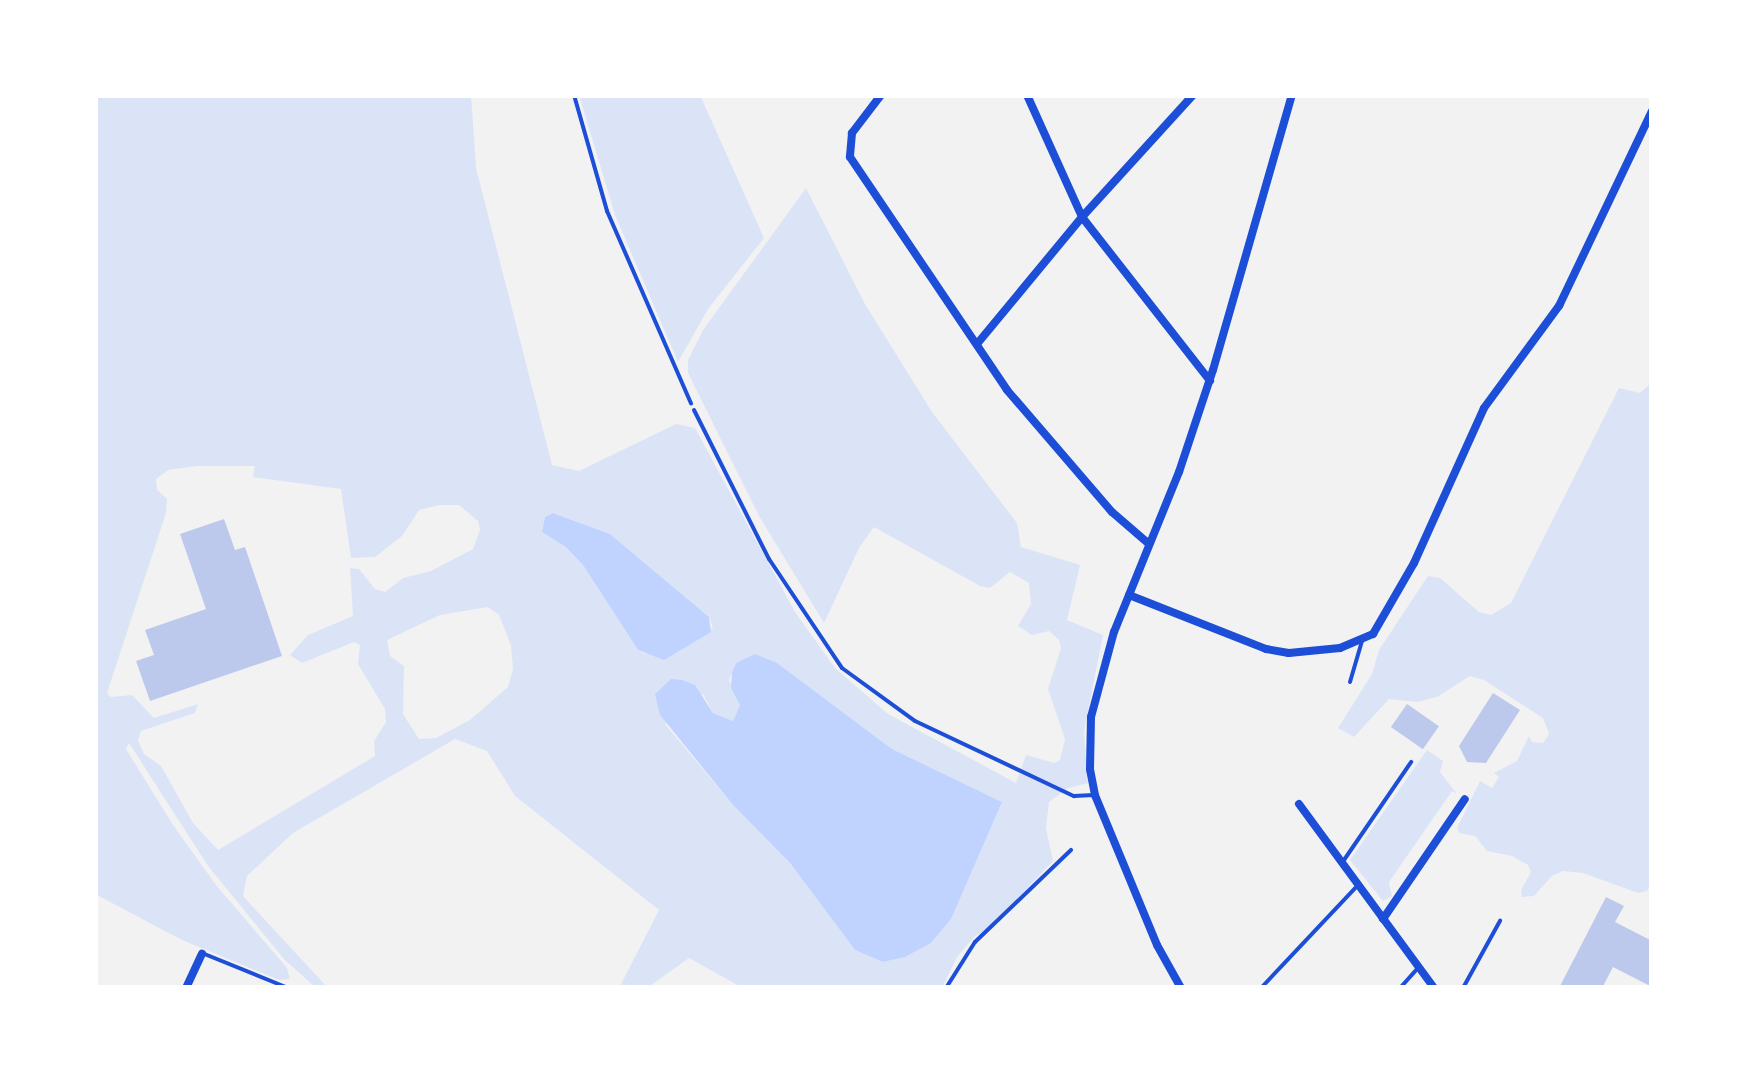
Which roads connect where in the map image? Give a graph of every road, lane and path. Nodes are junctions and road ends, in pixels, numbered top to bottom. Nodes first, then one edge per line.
1 (574, 95) edge
2 (881, 95) edge
3 (1028, 95) edge
4 (1193, 95) edge
5 (1292, 95) edge
6 (1652, 112) edge
7 (1082, 217) junction
8 (976, 344) junction
9 (1210, 381) junction
10 (694, 410) joint
11 (1149, 544) junction
12 (1130, 595) junction
13 (1362, 641) junction
14 (1350, 682) dead end
15 (1411, 762) dead end
16 (1095, 795) junction
17 (1465, 799) dead end
18 (1299, 804) dead end
19 (1072, 850) dead end
20 (1341, 864) junction
21 (1358, 886) junction
22 (1383, 920) junction
23 (1500, 922) dead end
24 (202, 953) joint
25 (1418, 968) junction
26 (186, 988) edge
27 (288, 988) edge
28 (946, 988) edge
29 (1181, 988) edge
30 (1261, 988) edge
31 (1400, 988) edge
32 (1434, 988) edge
33 (1463, 988) edge

1 - 10 path
2 - 8 street
3 - 7 street
4 - 7 street
5 - 9 street
6 - 13 street
7 - 8 street
7 - 9 street
8 - 11 street
9 - 11 street
10 - 16 lane
11 - 12 street
12 - 13 street
12 - 16 street
13 - 14 lane
15 - 20 lane
16 - 29 street
17 - 22 street
18 - 20 street
19 - 28 lane
20 - 21 street
21 - 22 street
21 - 30 lane
22 - 25 street
23 - 33 lane
24 - 26 street
24 - 27 lane
25 - 31 lane
25 - 32 street

